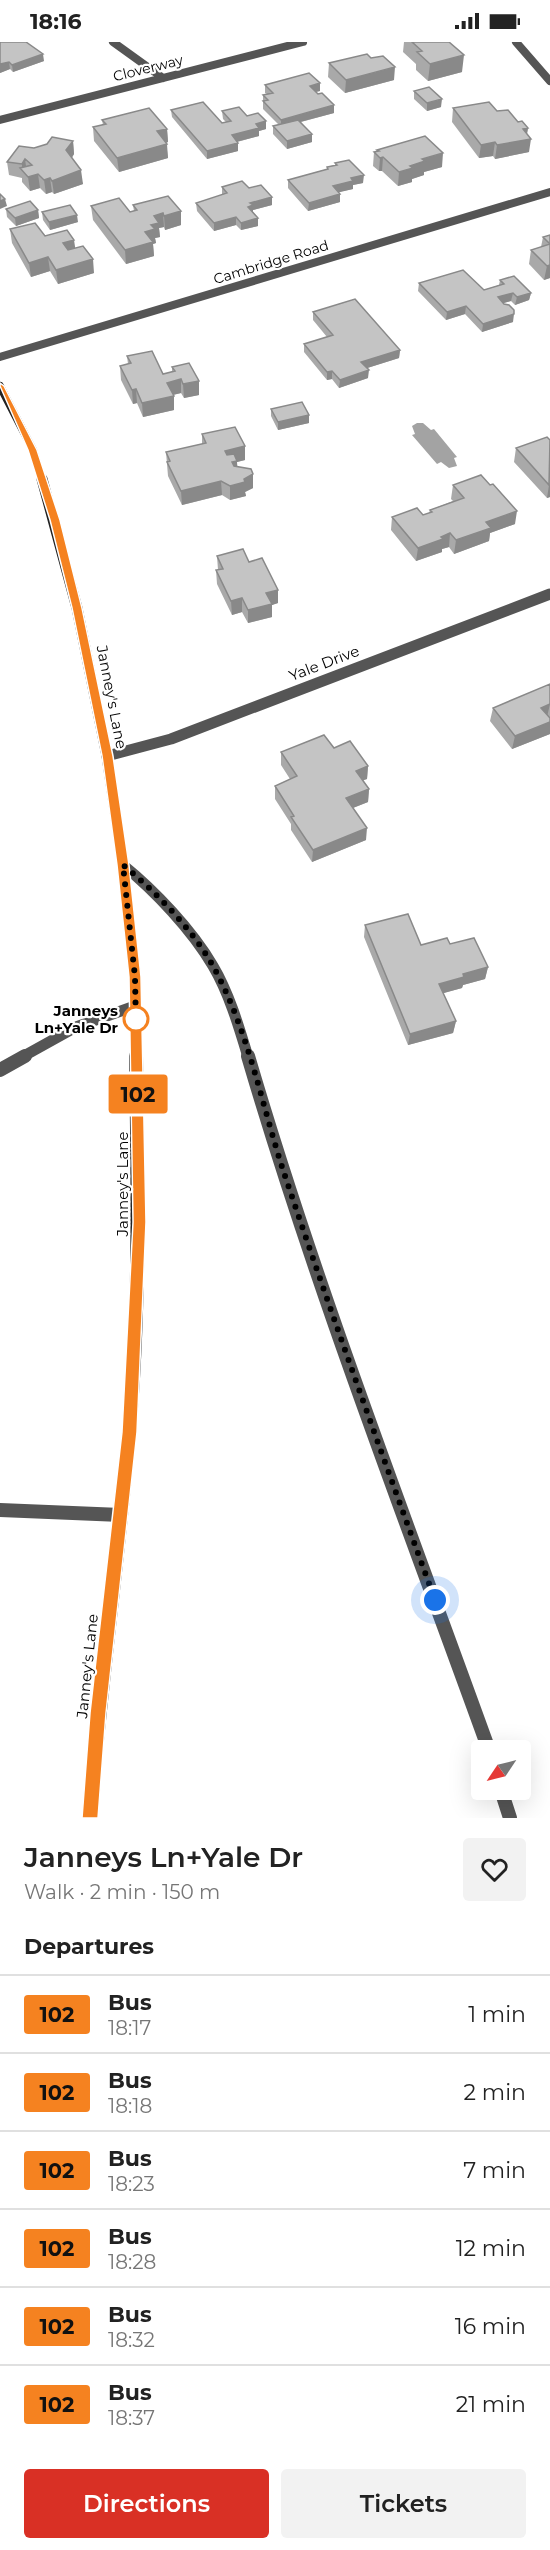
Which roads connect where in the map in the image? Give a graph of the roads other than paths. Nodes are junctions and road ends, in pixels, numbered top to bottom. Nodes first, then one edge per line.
1 (113, 42) edge
2 (303, 42) edge
3 (516, 42) edge
4 (163, 78) junction
5 (550, 81) edge
6 (0, 120) edge
7 (550, 192) edge
8 (0, 357) edge
9 (0, 386) edge
10 (550, 594) edge
11 (107, 756) junction
12 (123, 865) junction
13 (135, 1006) junction
14 (0, 1070) edge
15 (0, 1510) edge
16 (122, 1515) junction
17 (485, 1740) edge
18 (504, 1800) edge
19 (90, 1818) edge
20 (510, 1818) edge

1 - 4 street
2 - 4 street, Cloverway
3 - 5 street
4 - 6 street, Cloverway
7 - 8 street, Cambridge Road
9 - 11 main road, Janney's Lane
10 - 11 street, Yale Drive
11 - 12 main road, Janney's Lane
12 - 13 main road, Janney's Lane
12 - 17 street
13 - 14 street
13 - 16 main road, Janney's Lane
15 - 16 street
16 - 19 main road, Janney's Lane
18 - 20 street

